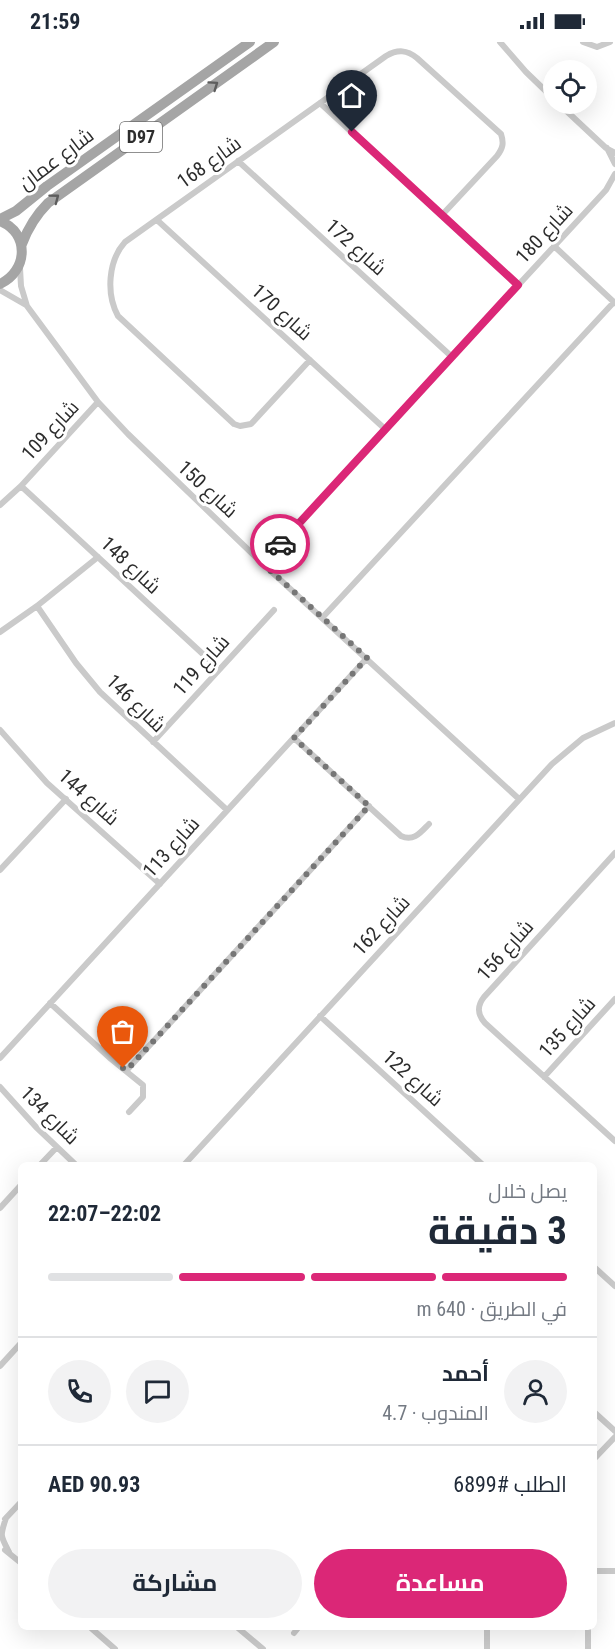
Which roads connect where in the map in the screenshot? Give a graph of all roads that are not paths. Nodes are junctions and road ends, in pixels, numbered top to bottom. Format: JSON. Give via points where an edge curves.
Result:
{"nodes":[{"id":1,"x":250,"y":42,"type":"edge"},
{"id":2,"x":274,"y":42,"type":"edge"},
{"id":3,"x":500,"y":42,"type":"edge"},
{"id":4,"x":583,"y":42,"type":"edge"},
{"id":5,"x":610,"y":42,"type":"edge"},
{"id":6,"x":543,"y":88,"type":"edge"},
{"id":7,"x":320,"y":103,"type":"junction"},
{"id":8,"x":570,"y":114,"type":"edge"},
{"id":9,"x":606,"y":148,"type":"junction"},
{"id":10,"x":615,"y":153,"type":"edge"},
{"id":11,"x":238,"y":161,"type":"junction"},
{"id":12,"x":615,"y":164,"type":"edge"},
{"id":13,"x":615,"y":174,"type":"edge"},
{"id":14,"x":615,"y":185,"type":"edge"},
{"id":15,"x":606,"y":190,"type":"junction"},
{"id":16,"x":442,"y":215,"type":"junction"},
{"id":17,"x":0,"y":220,"type":"edge"},
{"id":18,"x":157,"y":220,"type":"junction"},
{"id":19,"x":22,"y":244,"type":"junction"},
{"id":20,"x":554,"y":246,"type":"junction"},
{"id":21,"x":20,"y":266,"type":"junction"},
{"id":22,"x":0,"y":284,"type":"edge"},
{"id":23,"x":518,"y":285,"type":"junction"},
{"id":24,"x":0,"y":290,"type":"edge"},
{"id":25,"x":614,"y":302,"type":"edge"},
{"id":26,"x":27,"y":306,"type":"junction"},
{"id":27,"x":451,"y":356,"type":"junction"},
{"id":28,"x":310,"y":360,"type":"junction"},
{"id":29,"x":98,"y":402,"type":"junction"},
{"id":30,"x":385,"y":429,"type":"junction"},
{"id":31,"x":21,"y":486,"type":"junction"},
{"id":32,"x":0,"y":505,"type":"edge"},
{"id":33,"x":98,"y":557,"type":"junction"},
{"id":34,"x":262,"y":563,"type":"junction"},
{"id":35,"x":37,"y":606,"type":"junction"},
{"id":36,"x":274,"y":610,"type":"dead end"},
{"id":37,"x":322,"y":618,"type":"junction"},
{"id":38,"x":0,"y":632,"type":"edge"},
{"id":39,"x":367,"y":658,"type":"junction"},
{"id":40,"x":219,"y":669,"type":"junction"},
{"id":41,"x":615,"y":723,"type":"edge"},
{"id":42,"x":0,"y":730,"type":"edge"},
{"id":43,"x":294,"y":738,"type":"junction"},
{"id":44,"x":153,"y":742,"type":"junction"},
{"id":45,"x":519,"y":799,"type":"junction"},
{"id":46,"x":66,"y":800,"type":"junction"},
{"id":47,"x":369,"y":806,"type":"junction"},
{"id":48,"x":227,"y":810,"type":"junction"},
{"id":49,"x":429,"y":824,"type":"dead end"},
{"id":50,"x":615,"y":853,"type":"edge"},
{"id":51,"x":0,"y":870,"type":"edge"},
{"id":52,"x":160,"y":884,"type":"junction"},
{"id":53,"x":615,"y":999,"type":"edge"},
{"id":54,"x":50,"y":1003,"type":"junction"},
{"id":55,"x":320,"y":1016,"type":"junction"},
{"id":56,"x":0,"y":1058,"type":"edge"},
{"id":57,"x":127,"y":1070,"type":"junction"},
{"id":58,"x":544,"y":1077,"type":"junction"},
{"id":59,"x":0,"y":1087,"type":"edge"},
{"id":60,"x":129,"y":1112,"type":"dead end"},
{"id":61,"x":615,"y":1141,"type":"edge"},
{"id":62,"x":57,"y":1147,"type":"junction"},
{"id":63,"x":43,"y":1162,"type":"edge"},
{"id":64,"x":73,"y":1162,"type":"edge"},
{"id":65,"x":187,"y":1162,"type":"edge"},
{"id":66,"x":480,"y":1162,"type":"edge"},
{"id":67,"x":18,"y":1188,"type":"edge"},
{"id":68,"x":0,"y":1208,"type":"edge"},
{"id":69,"x":597,"y":1270,"type":"edge"},
{"id":70,"x":615,"y":1286,"type":"edge"},
{"id":71,"x":18,"y":1346,"type":"edge"},
{"id":72,"x":0,"y":1366,"type":"edge"},
{"id":73,"x":597,"y":1415,"type":"edge"},
{"id":74,"x":615,"y":1431,"type":"edge"},
{"id":75,"x":615,"y":1437,"type":"edge"},
{"id":76,"x":597,"y":1456,"type":"edge"},
{"id":77,"x":18,"y":1505,"type":"edge"},
{"id":78,"x":6,"y":1518,"type":"junction"},
{"id":79,"x":0,"y":1524,"type":"edge"},
{"id":80,"x":0,"y":1546,"type":"edge"},
{"id":81,"x":9,"y":1552,"type":"junction"},
{"id":82,"x":18,"y":1560,"type":"edge"},
{"id":83,"x":597,"y":1571,"type":"edge"},
{"id":84,"x":615,"y":1571,"type":"edge"},
{"id":85,"x":94,"y":1630,"type":"edge"},
{"id":86,"x":240,"y":1630,"type":"edge"},
{"id":87,"x":487,"y":1630,"type":"edge"},
{"id":88,"x":588,"y":1630,"type":"edge"},
{"id":89,"x":259,"y":1647,"type":"edge"},
{"id":90,"x":115,"y":1649,"type":"edge"},
{"id":91,"x":487,"y":1649,"type":"edge"},
{"id":92,"x":588,"y":1649,"type":"edge"}],
"edges":[{"from":1,"to":17,"type":"main road","name":"شارع عمان","number":"D97"},
{"from":19,"to":2,"type":"main road","name":"شارع عمان","number":"D97","one_way":true,"via":[[36,215],[48,202]]},
{"from":3,"to":6,"type":"street"},
{"from":4,"to":5,"type":"street","via":[[597,47]]},
{"from":7,"to":11,"type":"street","name":"شارع 168"},
{"from":7,"to":16,"type":"street"},
{"from":7,"to":16,"type":"street","name":"شارع 168","via":[[386,56],[402,51],[417,58],[501,134],[502,149]]},
{"from":8,"to":9,"type":"street"},
{"from":9,"to":10,"type":"street"},
{"from":9,"to":12,"type":"street"},
{"from":11,"to":18,"type":"street","name":"شارع 168"},
{"from":11,"to":27,"type":"street","name":"شارع 172"},
{"from":13,"to":15,"type":"street","name":"شارع 180"},
{"from":14,"to":15,"type":"street","name":"شارع 180"},
{"from":15,"to":20,"type":"street","name":"شارع 180"},
{"from":16,"to":23,"type":"street"},
{"from":17,"to":19,"type":"main road","via":[[13,229]]},
{"from":18,"to":28,"type":"street","name":"شارع 170"},
{"from":18,"to":28,"type":"street","name":"شارع 168","via":[[125,242],[115,256],[113,306],[126,324],[230,421],[240,426],[251,424]]},
{"from":19,"to":21,"type":"main road"},
{"from":20,"to":23,"type":"street","name":"شارع 180"},
{"from":20,"to":25,"type":"street"},
{"from":21,"to":22,"type":"main road"},
{"from":21,"to":26,"type":"street","name":"شارع 150"},
{"from":23,"to":27,"type":"street","name":"شارع 180"},
{"from":24,"to":26,"type":"street","name":"شارع 150"},
{"from":25,"to":37,"type":"street"},
{"from":26,"to":29,"type":"street","name":"شارع 150"},
{"from":27,"to":30,"type":"street","name":"شارع 180"},
{"from":28,"to":30,"type":"street","name":"شارع 170"},
{"from":29,"to":31,"type":"street","name":"شارع 109"},
{"from":29,"to":34,"type":"street","name":"شارع 150"},
{"from":30,"to":34,"type":"street","name":"شارع 180"},
{"from":31,"to":32,"type":"street","name":"شارع 109"},
{"from":31,"to":33,"type":"street","name":"شارع 148"},
{"from":33,"to":35,"type":"street"},
{"from":33,"to":40,"type":"street","name":"شارع 148"},
{"from":34,"to":37,"type":"street","name":"شارع 150"},
{"from":35,"to":38,"type":"street"},
{"from":35,"to":44,"type":"street","name":"شارع 146","via":[[88,678]]},
{"from":36,"to":40,"type":"street","name":"شارع 119"},
{"from":37,"to":39,"type":"street","name":"شارع 150"},
{"from":39,"to":43,"type":"street","name":"شارع 113"},
{"from":39,"to":45,"type":"street","name":"شارع 150"},
{"from":40,"to":44,"type":"street","name":"شارع 119"},
{"from":41,"to":45,"type":"street","name":"شارع 162","via":[[566,750]]},
{"from":42,"to":46,"type":"street","name":"شارع 144"},
{"from":43,"to":47,"type":"street"},
{"from":43,"to":48,"type":"street","name":"شارع 113"},
{"from":44,"to":48,"type":"street","name":"شارع 146"},
{"from":45,"to":55,"type":"street","name":"شارع 162"},
{"from":46,"to":51,"type":"street"},
{"from":46,"to":52,"type":"street","name":"شارع 144"},
{"from":47,"to":49,"type":"street","via":[[406,838],[415,837]]},
{"from":47,"to":57,"type":"street"},
{"from":48,"to":52,"type":"street","name":"شارع 113"},
{"from":50,"to":58,"type":"street","name":"شارع 156","via":[[478,1007],[485,1023]]},
{"from":52,"to":54,"type":"street","name":"شارع 113"},
{"from":53,"to":58,"type":"street","name":"شارع 135"},
{"from":54,"to":56,"type":"street","name":"شارع 113"},
{"from":54,"to":57,"type":"street"},
{"from":55,"to":65,"type":"street","name":"شارع 162"},
{"from":55,"to":66,"type":"street","name":"شارع 122"},
{"from":57,"to":60,"type":"street","via":[[145,1088],[144,1096]]},
{"from":58,"to":61,"type":"street","name":"شارع 156"},
{"from":59,"to":62,"type":"street","name":"شارع 134"},
{"from":62,"to":63,"type":"street"},
{"from":62,"to":64,"type":"street","name":"شارع 134"},
{"from":67,"to":68,"type":"street"},
{"from":69,"to":70,"type":"street"},
{"from":71,"to":72,"type":"street"},
{"from":73,"to":74,"type":"street"},
{"from":75,"to":76,"type":"street"},
{"from":77,"to":78,"type":"street"},
{"from":78,"to":79,"type":"street"},
{"from":78,"to":81,"type":"street","via":[[1,1534]]},
{"from":80,"to":81,"type":"street"},
{"from":81,"to":82,"type":"street"},
{"from":83,"to":84,"type":"street"},
{"from":85,"to":90,"type":"street"},
{"from":86,"to":89,"type":"street"},
{"from":87,"to":91,"type":"street"},
{"from":88,"to":92,"type":"street"}]}
